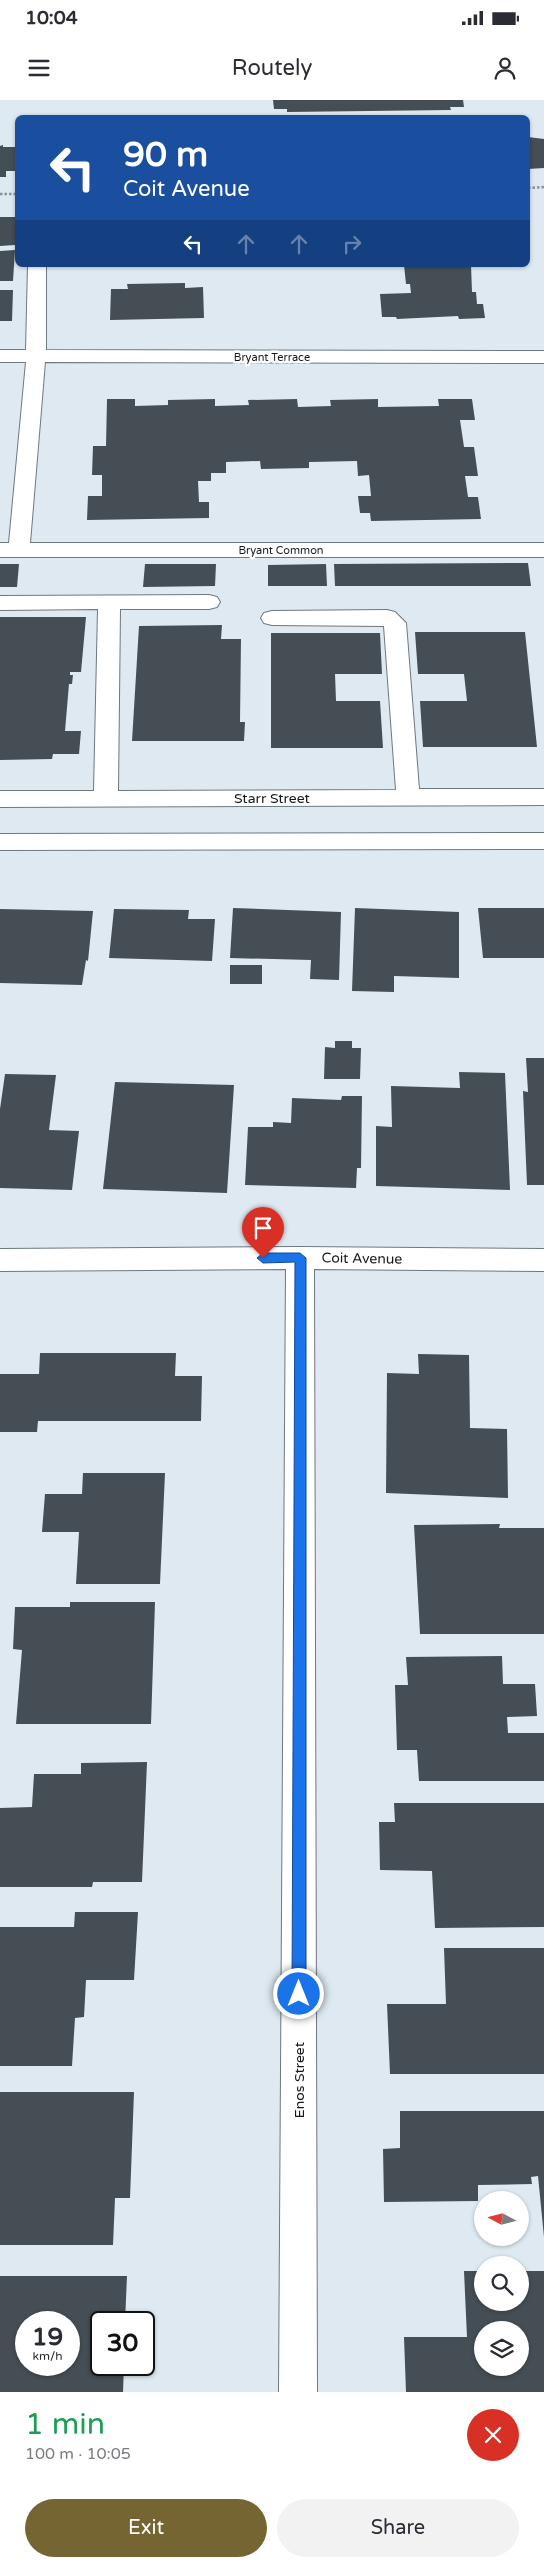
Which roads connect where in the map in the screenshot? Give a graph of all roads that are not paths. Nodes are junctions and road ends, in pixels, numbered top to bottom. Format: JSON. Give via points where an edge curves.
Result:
{"nodes":[{"id":1,"x":37,"y":267,"type":"edge"},
{"id":2,"x":0,"y":356,"type":"edge"},
{"id":3,"x":36,"y":356,"type":"junction"},
{"id":4,"x":544,"y":357,"type":"edge"},
{"id":5,"x":9,"y":550,"type":"edge"},
{"id":6,"x":544,"y":550,"type":"edge"},
{"id":7,"x":0,"y":602,"type":"edge"},
{"id":8,"x":109,"y":602,"type":"junction"},
{"id":9,"x":208,"y":602,"type":"dead end"},
{"id":10,"x":272,"y":618,"type":"dead end"},
{"id":11,"x":0,"y":798,"type":"edge"},
{"id":12,"x":106,"y":798,"type":"junction"},
{"id":13,"x":408,"y":798,"type":"junction"},
{"id":14,"x":544,"y":798,"type":"edge"},
{"id":15,"x":0,"y":842,"type":"edge"},
{"id":16,"x":544,"y":842,"type":"edge"},
{"id":17,"x":300,"y":1258,"type":"junction"},
{"id":18,"x":0,"y":1260,"type":"edge"},
{"id":19,"x":544,"y":1260,"type":"edge"},
{"id":20,"x":298,"y":2392,"type":"edge"}],
"edges":[{"from":1,"to":3,"type":"street","name":"Bryant Common"},
{"from":2,"to":3,"type":"street","name":"Bryant Terrace"},
{"from":3,"to":4,"type":"street","name":"Bryant Terrace"},
{"from":3,"to":5,"type":"street","name":"Bryant Common"},
{"from":5,"to":6,"type":"street","name":"Bryant Common"},
{"from":7,"to":8,"type":"street"},
{"from":8,"to":9,"type":"street"},
{"from":8,"to":12,"type":"street"},
{"from":10,"to":13,"type":"street","via":[[388,617],[395,624]]},
{"from":11,"to":12,"type":"street","name":"Starr Street"},
{"from":12,"to":13,"type":"street","name":"Starr Street"},
{"from":13,"to":14,"type":"street","name":"Starr Street"},
{"from":15,"to":16,"type":"street"},
{"from":17,"to":18,"type":"street","name":"Coit Avenue"},
{"from":17,"to":19,"type":"street","name":"Coit Avenue"},
{"from":17,"to":20,"type":"street","name":"Enos Street"}]}
